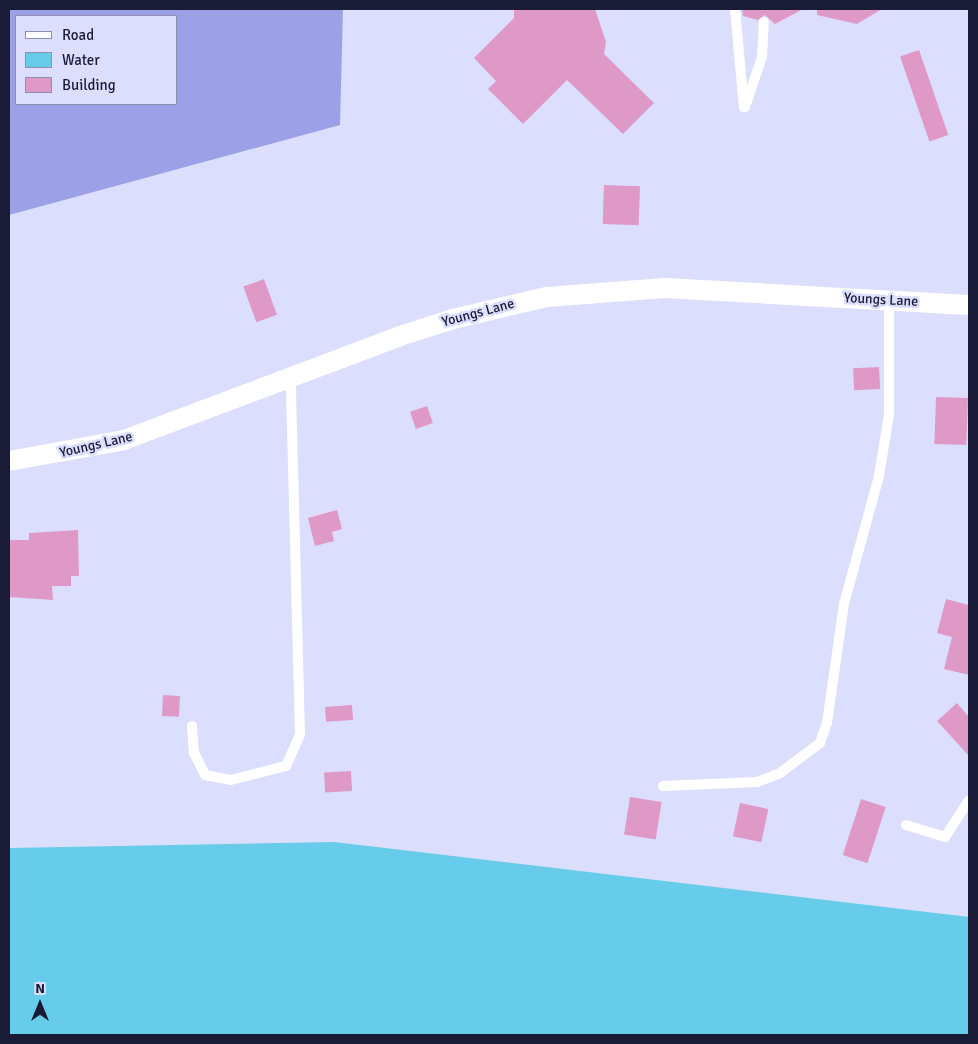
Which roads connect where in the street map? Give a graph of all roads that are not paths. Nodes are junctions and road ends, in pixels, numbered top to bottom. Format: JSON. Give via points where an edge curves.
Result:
{"nodes":[{"id":1,"x":735,"y":9,"type":"edge"},
{"id":2,"x":764,"y":22,"type":"dead end"},
{"id":3,"x":889,"y":300,"type":"junction"},
{"id":4,"x":969,"y":305,"type":"edge"},
{"id":5,"x":291,"y":378,"type":"junction"},
{"id":6,"x":9,"y":461,"type":"edge"},
{"id":7,"x":192,"y":726,"type":"dead end"},
{"id":8,"x":663,"y":786,"type":"dead end"},
{"id":9,"x":969,"y":800,"type":"edge"},
{"id":10,"x":906,"y":825,"type":"dead end"}],
"edges":[{"from":1,"to":2,"type":"lane","via":[[744,108],[762,57]]},
{"from":3,"to":4,"type":"street","name":"Youngs Lane"},
{"from":3,"to":5,"type":"street","name":"Youngs Lane","via":[[665,288],[546,297],[453,319]]},
{"from":3,"to":8,"type":"lane","via":[[889,414],[879,476],[844,604],[827,723],[820,743],[780,773],[757,782]]},
{"from":5,"to":6,"type":"street","name":"Youngs Lane","via":[[124,440]]},
{"from":5,"to":7,"type":"lane","via":[[300,734],[286,766],[231,780],[205,775],[194,753]]},
{"from":9,"to":10,"type":"lane","via":[[945,837]]}]}
